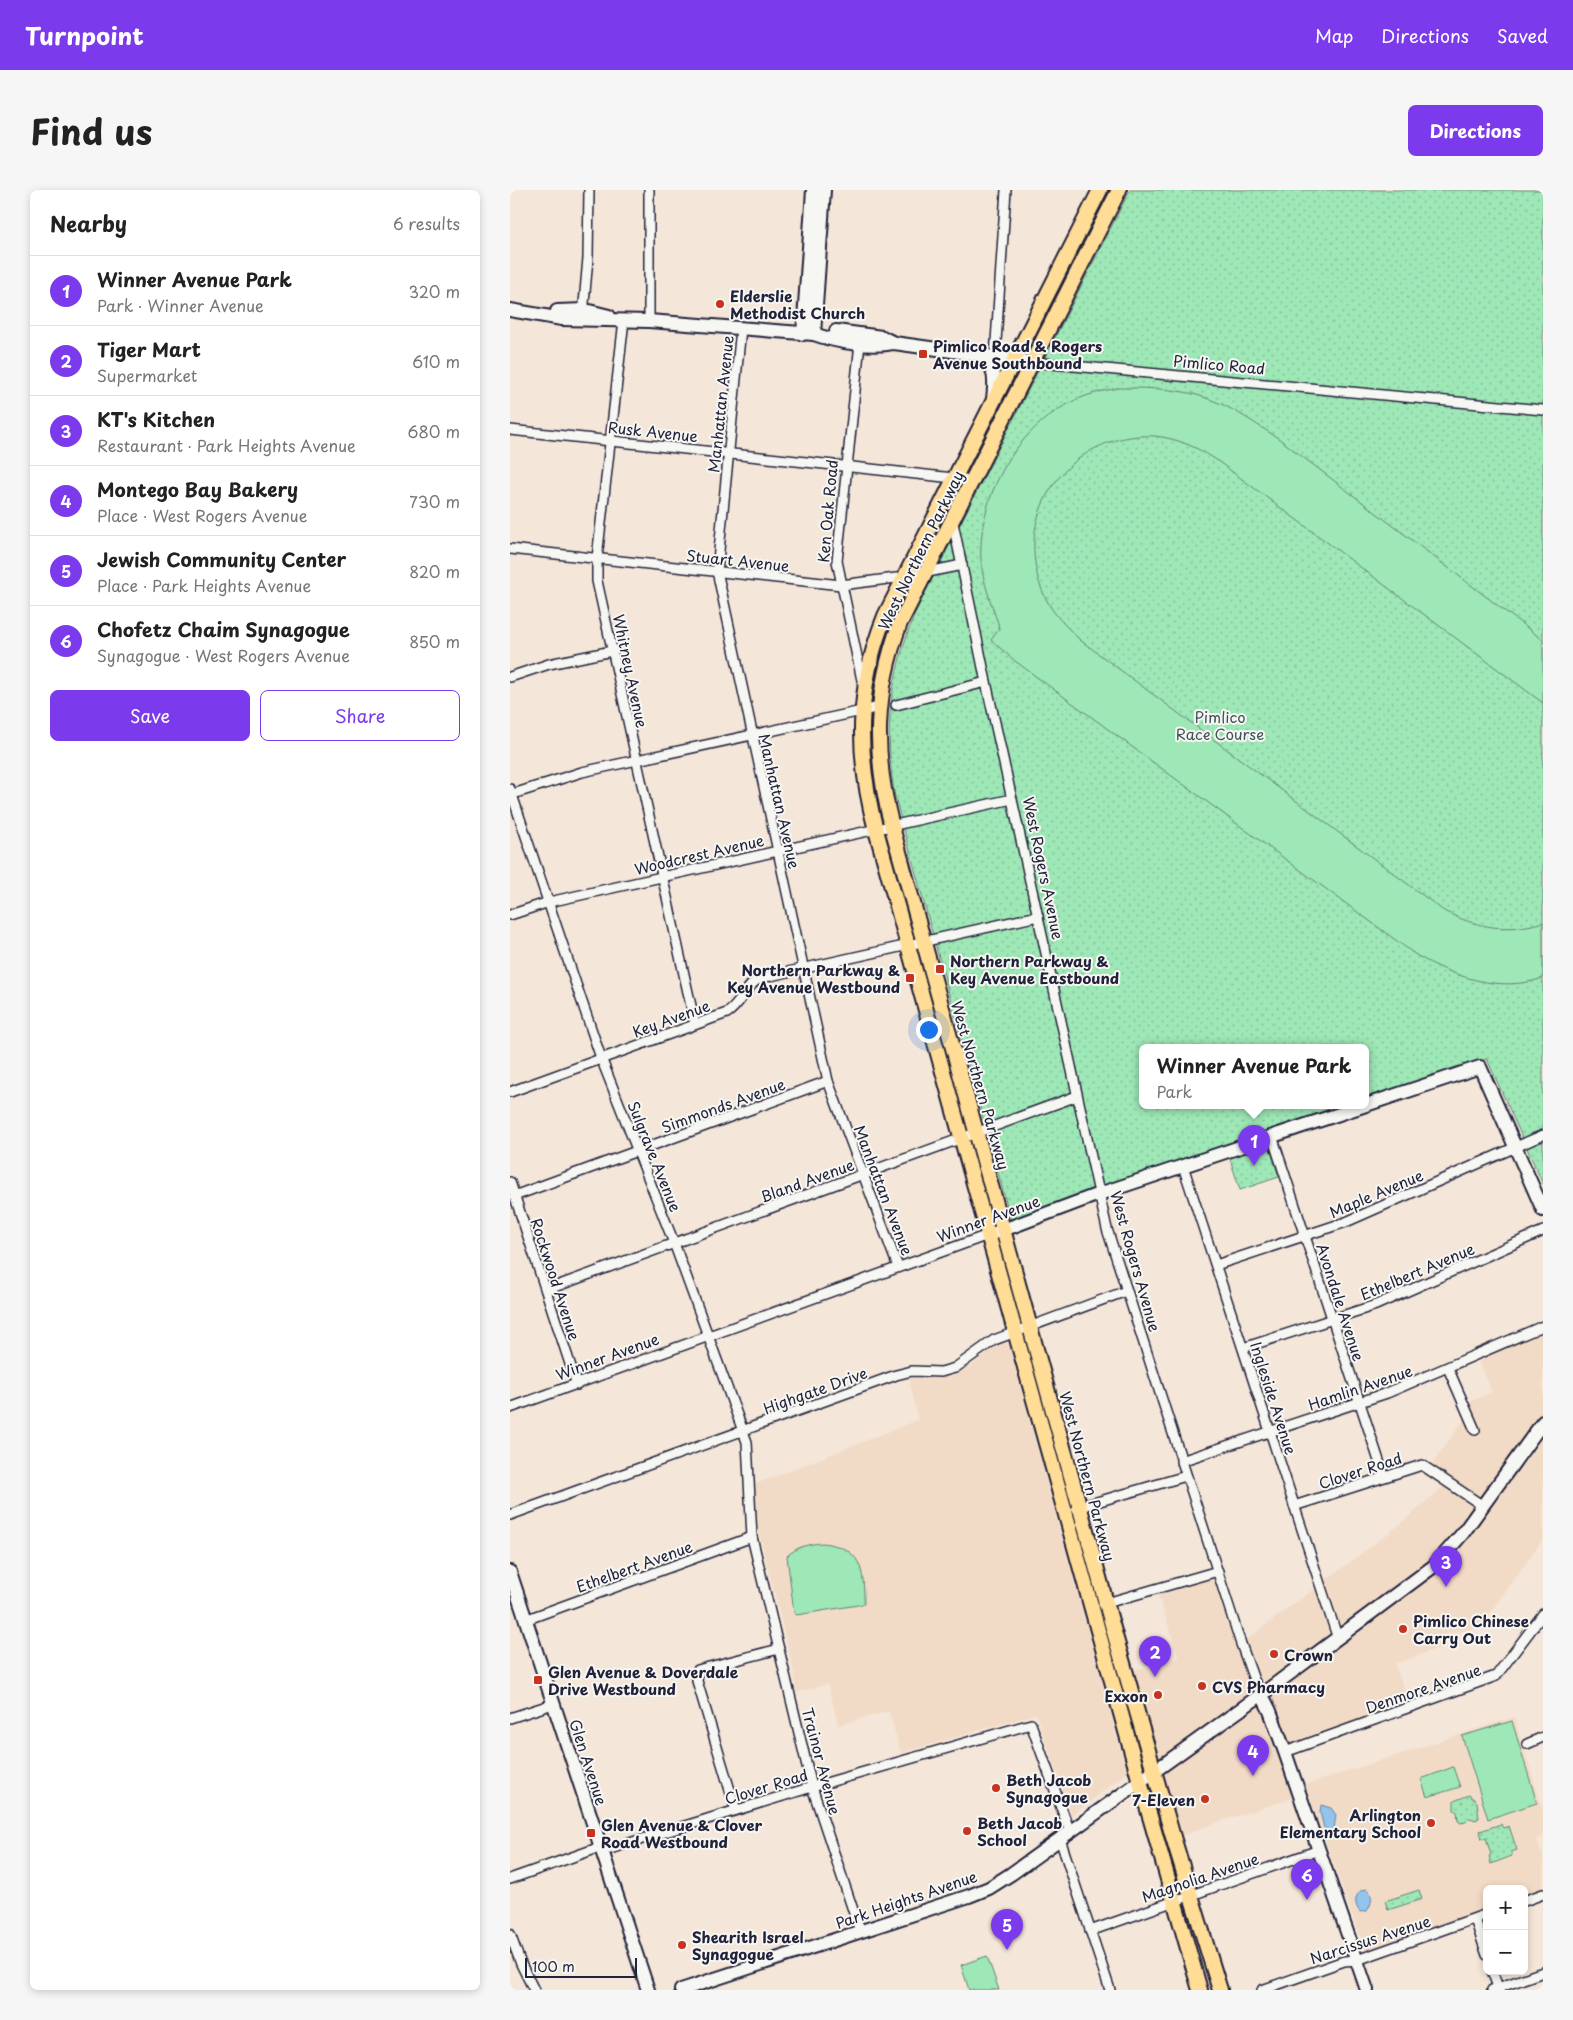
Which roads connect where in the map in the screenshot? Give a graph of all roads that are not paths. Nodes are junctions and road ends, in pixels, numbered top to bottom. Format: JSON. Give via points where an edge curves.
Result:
{"nodes":[{"id":1,"x":589,"y":190,"type":"edge"},
{"id":2,"x":650,"y":190,"type":"edge"},
{"id":3,"x":813,"y":190,"type":"edge"},
{"id":4,"x":824,"y":190,"type":"edge"},
{"id":5,"x":1006,"y":190,"type":"edge"},
{"id":6,"x":1100,"y":190,"type":"edge"},
{"id":7,"x":1119,"y":190,"type":"edge"},
{"id":8,"x":510,"y":310,"type":"edge"},
{"id":9,"x":583,"y":315,"type":"junction"},
{"id":10,"x":624,"y":320,"type":"junction"},
{"id":11,"x":649,"y":321,"type":"junction"},
{"id":12,"x":742,"y":328,"type":"junction"},
{"id":13,"x":809,"y":334,"type":"junction"},
{"id":14,"x":858,"y":338,"type":"junction"},
{"id":15,"x":989,"y":356,"type":"junction"},
{"id":16,"x":1014,"y":360,"type":"junction"},
{"id":17,"x":1031,"y":362,"type":"junction"},
{"id":18,"x":993,"y":402,"type":"junction"},
{"id":19,"x":1543,"y":410,"type":"edge"},
{"id":20,"x":510,"y":430,"type":"edge"},
{"id":21,"x":611,"y":440,"type":"junction"},
{"id":22,"x":728,"y":453,"type":"junction"},
{"id":23,"x":846,"y":466,"type":"junction"},
{"id":24,"x":954,"y":478,"type":"junction"},
{"id":25,"x":972,"y":480,"type":"junction"},
{"id":26,"x":952,"y":518,"type":"junction"},
{"id":27,"x":510,"y":549,"type":"edge"},
{"id":28,"x":597,"y":558,"type":"junction"},
{"id":29,"x":962,"y":565,"type":"junction"},
{"id":30,"x":717,"y":571,"type":"junction"},
{"id":31,"x":924,"y":572,"type":"junction"},
{"id":32,"x":904,"y":577,"type":"junction"},
{"id":33,"x":841,"y":585,"type":"junction"},
{"id":34,"x":612,"y":651,"type":"junction"},
{"id":35,"x":510,"y":677,"type":"edge"},
{"id":36,"x":986,"y":682,"type":"junction"},
{"id":37,"x":864,"y":690,"type":"junction"},
{"id":38,"x":896,"y":705,"type":"dead end"},
{"id":39,"x":880,"y":707,"type":"junction"},
{"id":40,"x":862,"y":710,"type":"junction"},
{"id":41,"x":751,"y":734,"type":"junction"},
{"id":42,"x":636,"y":760,"type":"junction"},
{"id":43,"x":511,"y":793,"type":"edge"},
{"id":44,"x":1012,"y":799,"type":"junction"},
{"id":45,"x":892,"y":827,"type":"junction"},
{"id":46,"x":876,"y":830,"type":"junction"},
{"id":47,"x":778,"y":851,"type":"junction"},
{"id":48,"x":662,"y":877,"type":"junction"},
{"id":49,"x":549,"y":902,"type":"junction"},
{"id":50,"x":510,"y":915,"type":"edge"},
{"id":51,"x":1038,"y":916,"type":"junction"},
{"id":52,"x":924,"y":940,"type":"junction"},
{"id":53,"x":908,"y":944,"type":"junction"},
{"id":54,"x":804,"y":968,"type":"junction"},
{"id":55,"x":695,"y":1024,"type":"junction"},
{"id":56,"x":601,"y":1058,"type":"junction"},
{"id":57,"x":828,"y":1081,"type":"junction"},
{"id":58,"x":510,"y":1092,"type":"edge"},
{"id":59,"x":1078,"y":1096,"type":"junction"},
{"id":60,"x":1369,"y":1104,"type":"edge"},
{"id":61,"x":1353,"y":1109,"type":"edge"},
{"id":62,"x":977,"y":1133,"type":"junction"},
{"id":63,"x":1543,"y":1135,"type":"edge"},
{"id":64,"x":1272,"y":1136,"type":"junction"},
{"id":65,"x":961,"y":1139,"type":"junction"},
{"id":66,"x":1516,"y":1147,"type":"junction"},
{"id":67,"x":638,"y":1150,"type":"junction"},
{"id":68,"x":1183,"y":1166,"type":"junction"},
{"id":69,"x":864,"y":1174,"type":"junction"},
{"id":70,"x":510,"y":1182,"type":"edge"},
{"id":71,"x":1099,"y":1194,"type":"junction"},
{"id":72,"x":514,"y":1196,"type":"junction"},
{"id":73,"x":1543,"y":1210,"type":"edge"},
{"id":74,"x":1004,"y":1229,"type":"junction"},
{"id":75,"x":1543,"y":1231,"type":"edge"},
{"id":76,"x":988,"y":1235,"type":"junction"},
{"id":77,"x":1305,"y":1235,"type":"junction"},
{"id":78,"x":674,"y":1243,"type":"junction"},
{"id":79,"x":1216,"y":1265,"type":"junction"},
{"id":80,"x":898,"y":1267,"type":"junction"},
{"id":81,"x":546,"y":1290,"type":"junction"},
{"id":82,"x":1126,"y":1290,"type":"junction"},
{"id":83,"x":1332,"y":1319,"type":"junction"},
{"id":84,"x":1030,"y":1326,"type":"junction"},
{"id":85,"x":1543,"y":1326,"type":"edge"},
{"id":86,"x":1015,"y":1331,"type":"junction"},
{"id":87,"x":708,"y":1337,"type":"junction"},
{"id":88,"x":1243,"y":1348,"type":"junction"},
{"id":89,"x":1448,"y":1368,"type":"junction"},
{"id":90,"x":577,"y":1385,"type":"junction"},
{"id":91,"x":1359,"y":1402,"type":"junction"},
{"id":92,"x":510,"y":1408,"type":"edge"},
{"id":93,"x":1543,"y":1422,"type":"edge"},
{"id":94,"x":1475,"y":1430,"type":"dead end"},
{"id":95,"x":742,"y":1431,"type":"junction"},
{"id":96,"x":1270,"y":1432,"type":"junction"},
{"id":97,"x":1181,"y":1460,"type":"junction"},
{"id":98,"x":1186,"y":1476,"type":"junction"},
{"id":99,"x":1384,"y":1476,"type":"junction"},
{"id":100,"x":1294,"y":1506,"type":"junction"},
{"id":101,"x":1483,"y":1506,"type":"junction"},
{"id":102,"x":1080,"y":1507,"type":"junction"},
{"id":103,"x":1065,"y":1511,"type":"junction"},
{"id":104,"x":510,"y":1515,"type":"edge"},
{"id":105,"x":752,"y":1537,"type":"junction"},
{"id":106,"x":1218,"y":1571,"type":"junction"},
{"id":107,"x":510,"y":1572,"type":"edge"},
{"id":108,"x":1106,"y":1603,"type":"junction"},
{"id":109,"x":1092,"y":1608,"type":"junction"},
{"id":110,"x":1543,"y":1614,"type":"edge"},
{"id":111,"x":525,"y":1620,"type":"junction"},
{"id":112,"x":1338,"y":1639,"type":"junction"},
{"id":113,"x":779,"y":1649,"type":"junction"},
{"id":114,"x":1262,"y":1695,"type":"junction"},
{"id":115,"x":553,"y":1704,"type":"junction"},
{"id":116,"x":510,"y":1718,"type":"edge"},
{"id":117,"x":1543,"y":1737,"type":"edge"},
{"id":118,"x":1527,"y":1744,"type":"dead end"},
{"id":119,"x":1284,"y":1752,"type":"junction"},
{"id":120,"x":1154,"y":1772,"type":"junction"},
{"id":121,"x":1140,"y":1782,"type":"junction"},
{"id":122,"x":812,"y":1787,"type":"junction"},
{"id":123,"x":736,"y":1810,"type":"junction"},
{"id":124,"x":1065,"y":1836,"type":"junction"},
{"id":125,"x":602,"y":1849,"type":"junction"},
{"id":126,"x":1319,"y":1850,"type":"junction"},
{"id":127,"x":1183,"y":1871,"type":"junction"},
{"id":128,"x":510,"y":1879,"type":"edge"},
{"id":129,"x":1543,"y":1894,"type":"edge"},
{"id":130,"x":1190,"y":1895,"type":"junction"},
{"id":131,"x":1528,"y":1900,"type":"edge"},
{"id":132,"x":1173,"y":1901,"type":"junction"},
{"id":133,"x":1483,"y":1916,"type":"edge"},
{"id":134,"x":1475,"y":1919,"type":"junction"},
{"id":135,"x":860,"y":1931,"type":"junction"},
{"id":136,"x":1090,"y":1931,"type":"junction"},
{"id":137,"x":510,"y":1934,"type":"edge"},
{"id":138,"x":1483,"y":1944,"type":"edge"},
{"id":139,"x":1357,"y":1960,"type":"junction"},
{"id":140,"x":1543,"y":1972,"type":"edge"},
{"id":141,"x":1493,"y":1975,"type":"edge"},
{"id":142,"x":1496,"y":1989,"type":"edge"},
{"id":143,"x":534,"y":1990,"type":"edge"},
{"id":144,"x":648,"y":1990,"type":"edge"},
{"id":145,"x":681,"y":1990,"type":"edge"},
{"id":146,"x":1110,"y":1990,"type":"edge"},
{"id":147,"x":1200,"y":1990,"type":"edge"},
{"id":148,"x":1220,"y":1990,"type":"edge"},
{"id":149,"x":1262,"y":1990,"type":"edge"},
{"id":150,"x":1367,"y":1990,"type":"edge"}],
"edges":[{"from":1,"to":9,"type":"street"},
{"from":2,"to":11,"type":"street"},
{"from":3,"to":13,"type":"street"},
{"from":4,"to":13,"type":"street"},
{"from":5,"to":15,"type":"street"},
{"from":6,"to":16,"type":"main road","name":"West Northern Parkway"},
{"from":7,"to":17,"type":"main road","name":"West Northern Parkway"},
{"from":8,"to":9,"type":"street","name":"Pimlico Road"},
{"from":9,"to":10,"type":"street","name":"Pimlico Road"},
{"from":10,"to":11,"type":"street","name":"Pimlico Road"},
{"from":10,"to":21,"type":"street","name":"Whitney Avenue"},
{"from":11,"to":12,"type":"street","name":"Pimlico Road"},
{"from":12,"to":13,"type":"street","name":"Pimlico Road"},
{"from":12,"to":22,"type":"street","name":"Manhattan Avenue"},
{"from":13,"to":14,"type":"street","name":"Pimlico Road","via":[[824,338]]},
{"from":14,"to":15,"type":"street","name":"Pimlico Road","via":[[880,346],[894,344]]},
{"from":14,"to":23,"type":"street","name":"Ken Oak Road"},
{"from":15,"to":16,"type":"street","name":"Pimlico Road"},
{"from":15,"to":18,"type":"street","via":[[994,372]]},
{"from":16,"to":17,"type":"street","name":"Pimlico Road"},
{"from":16,"to":18,"type":"main road","name":"West Northern Parkway"},
{"from":17,"to":19,"type":"street","name":"Pimlico Road"},
{"from":17,"to":25,"type":"main road","name":"West Northern Parkway"},
{"from":18,"to":24,"type":"main road","name":"West Northern Parkway"},
{"from":20,"to":21,"type":"street","name":"Rusk Avenue"},
{"from":21,"to":22,"type":"street","name":"Rusk Avenue"},
{"from":21,"to":28,"type":"street","name":"Whitney Avenue"},
{"from":22,"to":23,"type":"street","name":"Rusk Avenue"},
{"from":22,"to":30,"type":"street","name":"Manhattan Avenue"},
{"from":23,"to":24,"type":"street","name":"Rusk Avenue"},
{"from":23,"to":33,"type":"street","name":"Ken Oak Road","via":[[837,556]]},
{"from":24,"to":25,"type":"street","name":"Rusk Avenue"},
{"from":24,"to":32,"type":"main road","name":"West Northern Parkway"},
{"from":25,"to":26,"type":"main road","name":"West Northern Parkway"},
{"from":26,"to":29,"type":"street","name":"West Rogers Avenue"},
{"from":26,"to":31,"type":"main road","name":"West Northern Parkway"},
{"from":27,"to":28,"type":"street","name":"Stuart Avenue"},
{"from":28,"to":30,"type":"street","name":"Stuart Avenue"},
{"from":28,"to":34,"type":"street","name":"Whitney Avenue","via":[[597,581]]},
{"from":29,"to":31,"type":"street","name":"Stuart Avenue"},
{"from":29,"to":36,"type":"street","name":"West Rogers Avenue"},
{"from":30,"to":33,"type":"street","name":"Stuart Avenue"},
{"from":30,"to":41,"type":"street","name":"Manhattan Avenue"},
{"from":31,"to":32,"type":"street","name":"Stuart Avenue"},
{"from":31,"to":39,"type":"main road","name":"West Northern Parkway","via":[[893,642]]},
{"from":32,"to":33,"type":"street","name":"Stuart Avenue"},
{"from":32,"to":37,"type":"main road","name":"West Northern Parkway","via":[[877,636]]},
{"from":33,"to":37,"type":"street","name":"Ken Oak Road"},
{"from":34,"to":35,"type":"street","via":[[549,664]]},
{"from":34,"to":42,"type":"street","name":"Whitney Avenue"},
{"from":36,"to":38,"type":"street"},
{"from":36,"to":44,"type":"street","name":"West Rogers Avenue"},
{"from":37,"to":40,"type":"main road","name":"West Northern Parkway"},
{"from":39,"to":40,"type":"street"},
{"from":39,"to":45,"type":"main road","name":"West Northern Parkway","via":[[880,769]]},
{"from":40,"to":41,"type":"street"},
{"from":40,"to":46,"type":"main road","name":"West Northern Parkway","via":[[862,762]]},
{"from":41,"to":42,"type":"street"},
{"from":41,"to":47,"type":"street","name":"Manhattan Avenue"},
{"from":42,"to":43,"type":"street"},
{"from":42,"to":48,"type":"street","name":"Whitney Avenue"},
{"from":43,"to":49,"type":"street","name":"Sulgrave Avenue"},
{"from":44,"to":45,"type":"street","name":"Woodcrest Avenue"},
{"from":44,"to":51,"type":"street","name":"West Rogers Avenue"},
{"from":45,"to":46,"type":"street","name":"Woodcrest Avenue"},
{"from":45,"to":52,"type":"main road","name":"West Northern Parkway"},
{"from":46,"to":47,"type":"street","name":"Woodcrest Avenue"},
{"from":46,"to":53,"type":"main road","name":"West Northern Parkway"},
{"from":47,"to":48,"type":"street","name":"Woodcrest Avenue"},
{"from":47,"to":54,"type":"street","name":"Manhattan Avenue"},
{"from":48,"to":49,"type":"street","name":"Woodcrest Avenue"},
{"from":48,"to":55,"type":"street","name":"Whitney Avenue"},
{"from":49,"to":50,"type":"street","name":"Woodcrest Avenue"},
{"from":49,"to":56,"type":"street","name":"Sulgrave Avenue"},
{"from":51,"to":52,"type":"street","name":"Key Avenue"},
{"from":51,"to":59,"type":"street","name":"West Rogers Avenue"},
{"from":52,"to":53,"type":"street","name":"Key Avenue"},
{"from":52,"to":62,"type":"main road","name":"West Northern Parkway"},
{"from":53,"to":54,"type":"street","name":"Key Avenue"},
{"from":53,"to":65,"type":"main road","name":"West Northern Parkway"},
{"from":54,"to":55,"type":"street","name":"Key Avenue","via":[[757,980],[731,1010]]},
{"from":54,"to":57,"type":"street","name":"Manhattan Avenue"},
{"from":55,"to":56,"type":"street","name":"Key Avenue"},
{"from":56,"to":58,"type":"street","name":"Key Avenue"},
{"from":56,"to":67,"type":"street","name":"Sulgrave Avenue"},
{"from":57,"to":67,"type":"street","name":"Simmonds Avenue"},
{"from":57,"to":69,"type":"street","name":"Manhattan Avenue"},
{"from":59,"to":62,"type":"street","name":"Bland Avenue"},
{"from":59,"to":71,"type":"street","name":"West Rogers Avenue"},
{"from":60,"to":66,"type":"street","name":"Winner Avenue","via":[[1480,1067]]},
{"from":61,"to":64,"type":"street","name":"Winner Avenue"},
{"from":62,"to":65,"type":"street","name":"Bland Avenue"},
{"from":62,"to":74,"type":"main road","name":"West Northern Parkway"},
{"from":63,"to":66,"type":"street","name":"Maple Avenue"},
{"from":64,"to":68,"type":"street","name":"Winner Avenue"},
{"from":64,"to":77,"type":"street","name":"Avondale Avenue"},
{"from":65,"to":69,"type":"street","name":"Bland Avenue"},
{"from":65,"to":76,"type":"main road","name":"West Northern Parkway"},
{"from":66,"to":73,"type":"street"},
{"from":66,"to":77,"type":"street","name":"Maple Avenue","via":[[1357,1218]]},
{"from":67,"to":72,"type":"street","name":"Simmonds Avenue"},
{"from":67,"to":78,"type":"street","name":"Sulgrave Avenue"},
{"from":68,"to":71,"type":"street","name":"Winner Avenue"},
{"from":68,"to":79,"type":"street","name":"Ingleside Avenue"},
{"from":69,"to":78,"type":"street","name":"Bland Avenue"},
{"from":69,"to":80,"type":"street","name":"Manhattan Avenue"},
{"from":70,"to":72,"type":"street","name":"Rockwood Avenue"},
{"from":71,"to":74,"type":"street","name":"Winner Avenue"},
{"from":71,"to":82,"type":"street","name":"West Rogers Avenue"},
{"from":72,"to":81,"type":"street","name":"Rockwood Avenue"},
{"from":74,"to":76,"type":"street","name":"Winner Avenue"},
{"from":74,"to":84,"type":"main road","name":"West Northern Parkway"},
{"from":75,"to":83,"type":"street","name":"Ethelbert Avenue","via":[[1376,1305]]},
{"from":76,"to":80,"type":"street","name":"Winner Avenue"},
{"from":76,"to":86,"type":"main road","name":"West Northern Parkway"},
{"from":77,"to":79,"type":"street","name":"Maple Avenue"},
{"from":77,"to":83,"type":"street","name":"Avondale Avenue"},
{"from":78,"to":81,"type":"street","name":"Bland Avenue"},
{"from":78,"to":87,"type":"street","name":"Sulgrave Avenue"},
{"from":79,"to":88,"type":"street","name":"Ingleside Avenue"},
{"from":80,"to":87,"type":"street","name":"Winner Avenue"},
{"from":81,"to":90,"type":"street","name":"Rockwood Avenue"},
{"from":82,"to":84,"type":"street","name":"Highgate Drive"},
{"from":82,"to":97,"type":"street","name":"West Rogers Avenue"},
{"from":83,"to":88,"type":"street","name":"Ethelbert Avenue"},
{"from":83,"to":91,"type":"street","name":"Avondale Avenue"},
{"from":84,"to":86,"type":"street","name":"Highgate Drive"},
{"from":84,"to":102,"type":"main road","name":"West Northern Parkway"},
{"from":85,"to":89,"type":"street","name":"Hamlin Avenue"},
{"from":86,"to":95,"type":"street","name":"Highgate Drive","via":[[986,1345],[948,1371],[912,1371],[896,1375]]},
{"from":86,"to":103,"type":"main road","name":"West Northern Parkway"},
{"from":87,"to":90,"type":"street","name":"Winner Avenue"},
{"from":87,"to":95,"type":"street","name":"Sulgrave Avenue"},
{"from":88,"to":96,"type":"street","name":"Ingleside Avenue"},
{"from":89,"to":91,"type":"street","name":"Hamlin Avenue"},
{"from":89,"to":94,"type":"street"},
{"from":90,"to":92,"type":"street","name":"Winner Avenue"},
{"from":91,"to":96,"type":"street","name":"Hamlin Avenue"},
{"from":91,"to":99,"type":"street","name":"Avondale Avenue"},
{"from":93,"to":101,"type":"street","name":"Park Heights Avenue"},
{"from":95,"to":104,"type":"street","name":"Highgate Drive"},
{"from":95,"to":105,"type":"street","name":"Sulgrave Avenue","via":[[748,1453]]},
{"from":96,"to":97,"type":"street","name":"Hamlin Avenue"},
{"from":96,"to":100,"type":"street","name":"Ingleside Avenue"},
{"from":97,"to":98,"type":"street","name":"West Rogers Avenue"},
{"from":98,"to":102,"type":"street"},
{"from":98,"to":106,"type":"street","name":"West Rogers Avenue"},
{"from":99,"to":100,"type":"street","name":"Clover Road"},
{"from":99,"to":101,"type":"street","name":"Clover Road","via":[[1426,1466]]},
{"from":100,"to":112,"type":"street","name":"Ingleside Avenue"},
{"from":101,"to":112,"type":"street","name":"Park Heights Avenue","via":[[1438,1562]]},
{"from":102,"to":103,"type":"street"},
{"from":102,"to":108,"type":"main road","name":"West Northern Parkway"},
{"from":103,"to":109,"type":"main road","name":"West Northern Parkway"},
{"from":105,"to":111,"type":"street","name":"Ethelbert Avenue"},
{"from":105,"to":113,"type":"street","name":"Trainor Avenue"},
{"from":106,"to":108,"type":"street"},
{"from":106,"to":114,"type":"street","name":"West Rogers Avenue","via":[[1254,1680]]},
{"from":107,"to":111,"type":"street","name":"Glen Avenue"},
{"from":108,"to":109,"type":"street"},
{"from":108,"to":120,"type":"main road","name":"West Northern Parkway"},
{"from":109,"to":121,"type":"main road","name":"West Northern Parkway"},
{"from":110,"to":119,"type":"street","name":"Denmore Avenue","via":[[1496,1676]]},
{"from":111,"to":115,"type":"street","name":"Glen Avenue"},
{"from":112,"to":114,"type":"street","name":"Park Heights Avenue"},
{"from":113,"to":122,"type":"street","name":"Trainor Avenue"},
{"from":113,"to":123,"type":"street","via":[[698,1670],[697,1681]]},
{"from":114,"to":119,"type":"street","name":"West Rogers Avenue"},
{"from":114,"to":120,"type":"street","name":"Park Heights Avenue"},
{"from":115,"to":116,"type":"street"},
{"from":115,"to":125,"type":"street","name":"Glen Avenue"},
{"from":117,"to":118,"type":"street"},
{"from":119,"to":126,"type":"street","name":"West Rogers Avenue"},
{"from":120,"to":121,"type":"street","name":"Park Heights Avenue"},
{"from":120,"to":127,"type":"main road","name":"West Northern Parkway"},
{"from":121,"to":124,"type":"street","name":"Park Heights Avenue"},
{"from":121,"to":127,"type":"main road","via":[[1148,1786],[1172,1860]]},
{"from":121,"to":132,"type":"main road","name":"West Northern Parkway"},
{"from":122,"to":123,"type":"street","name":"Clover Road"},
{"from":122,"to":124,"type":"street","name":"Clover Road","via":[[1031,1724]]},
{"from":122,"to":135,"type":"street","name":"Trainor Avenue"},
{"from":123,"to":125,"type":"street","name":"Clover Road"},
{"from":124,"to":135,"type":"street","name":"Park Heights Avenue","via":[[990,1888]]},
{"from":124,"to":136,"type":"street"},
{"from":125,"to":128,"type":"street","name":"Clover Road"},
{"from":125,"to":144,"type":"street","name":"Glen Avenue"},
{"from":126,"to":130,"type":"street","name":"Magnolia Avenue"},
{"from":126,"to":139,"type":"street","name":"West Rogers Avenue"},
{"from":127,"to":130,"type":"main road","name":"West Northern Parkway"},
{"from":129,"to":131,"type":"street"},
{"from":130,"to":132,"type":"street","name":"Magnolia Avenue"},
{"from":130,"to":148,"type":"main road","name":"West Northern Parkway"},
{"from":132,"to":136,"type":"street","name":"Magnolia Avenue"},
{"from":132,"to":147,"type":"main road","name":"West Northern Parkway"},
{"from":133,"to":134,"type":"street","name":"Narcissus Avenue"},
{"from":134,"to":138,"type":"street"},
{"from":134,"to":139,"type":"street","name":"Narcissus Avenue"},
{"from":135,"to":145,"type":"street","name":"Park Heights Avenue"},
{"from":136,"to":146,"type":"street"},
{"from":137,"to":143,"type":"street"},
{"from":139,"to":149,"type":"street","name":"Narcissus Avenue","via":[[1344,1961]]},
{"from":139,"to":150,"type":"street","name":"West Rogers Avenue"},
{"from":140,"to":142,"type":"street"},
{"from":141,"to":142,"type":"street"}]}
